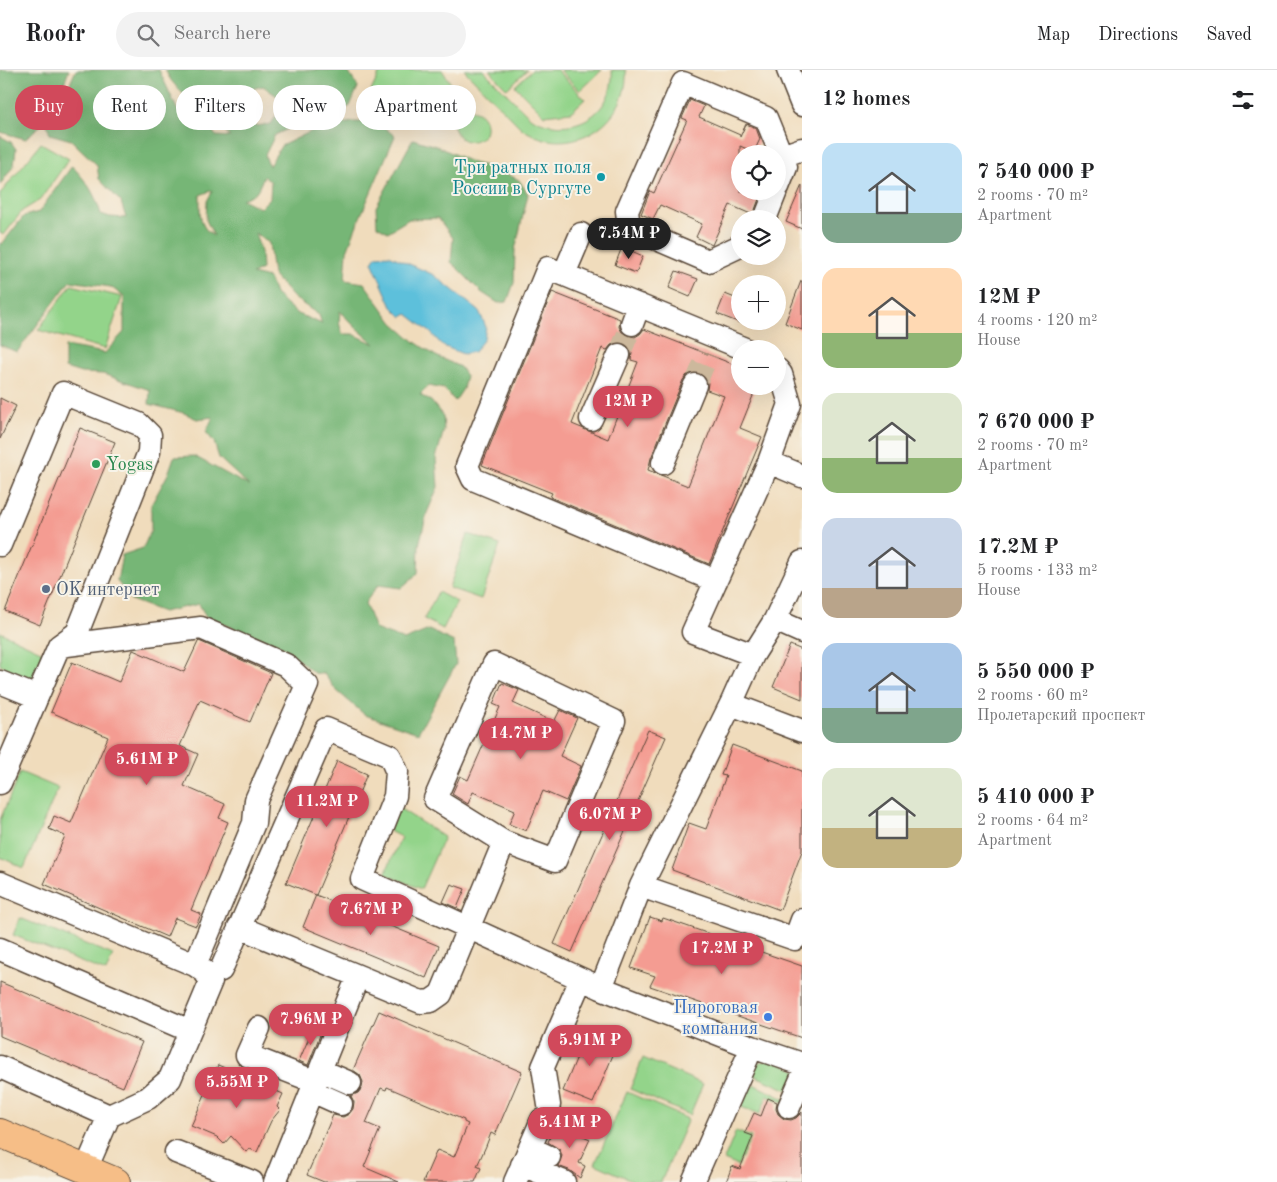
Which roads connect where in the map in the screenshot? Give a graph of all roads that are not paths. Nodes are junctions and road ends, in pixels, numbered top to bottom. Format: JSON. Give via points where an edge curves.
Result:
{"nodes":[{"id":1,"x":788,"y":70,"type":"edge"},
{"id":2,"x":802,"y":105,"type":"edge"},
{"id":3,"x":792,"y":153,"type":"edge"},
{"id":4,"x":786,"y":167,"type":"edge"},
{"id":5,"x":581,"y":234,"type":"dead end"},
{"id":6,"x":731,"y":250,"type":"edge"},
{"id":7,"x":564,"y":274,"type":"junction"},
{"id":8,"x":731,"y":348,"type":"edge"},
{"id":9,"x":619,"y":355,"type":"tunnel mouth"},
{"id":10,"x":695,"y":385,"type":"tunnel mouth"},
{"id":11,"x":786,"y":391,"type":"edge"},
{"id":12,"x":592,"y":419,"type":"dead end"},
{"id":13,"x":769,"y":462,"type":"junction"},
{"id":14,"x":662,"y":463,"type":"dead end"},
{"id":15,"x":802,"y":476,"type":"edge"},
{"id":16,"x":0,"y":545,"type":"edge"},
{"id":17,"x":802,"y":562,"type":"edge"},
{"id":18,"x":716,"y":581,"type":"junction"},
{"id":19,"x":774,"y":620,"type":"junction"},
{"id":20,"x":802,"y":632,"type":"edge"},
{"id":21,"x":59,"y":646,"type":"junction"},
{"id":22,"x":753,"y":655,"type":"junction"},
{"id":23,"x":0,"y":682,"type":"edge"},
{"id":24,"x":37,"y":697,"type":"junction"},
{"id":25,"x":731,"y":704,"type":"junction"},
{"id":26,"x":802,"y":731,"type":"edge"},
{"id":27,"x":0,"y":783,"type":"edge"},
{"id":28,"x":504,"y":842,"type":"junction"},
{"id":29,"x":0,"y":883,"type":"edge"},
{"id":30,"x":641,"y":886,"type":"junction"},
{"id":31,"x":802,"y":920,"type":"edge"},
{"id":32,"x":239,"y":927,"type":"junction"},
{"id":33,"x":469,"y":928,"type":"junction"},
{"id":34,"x":0,"y":949,"type":"edge"},
{"id":35,"x":195,"y":965,"type":"junction"},
{"id":36,"x":221,"y":970,"type":"dead end"},
{"id":37,"x":358,"y":976,"type":"junction"},
{"id":38,"x":591,"y":984,"type":"junction"},
{"id":39,"x":259,"y":1028,"type":"dead end"},
{"id":40,"x":190,"y":1031,"type":"junction"},
{"id":41,"x":752,"y":1047,"type":"junction"},
{"id":42,"x":802,"y":1064,"type":"edge"},
{"id":43,"x":0,"y":1067,"type":"edge"},
{"id":44,"x":802,"y":1076,"type":"edge"},
{"id":45,"x":316,"y":1081,"type":"junction"},
{"id":46,"x":350,"y":1083,"type":"dead end"},
{"id":47,"x":341,"y":1104,"type":"dead end"},
{"id":48,"x":789,"y":1107,"type":"dead end"},
{"id":49,"x":109,"y":1116,"type":"junction"},
{"id":50,"x":0,"y":1133,"type":"edge"},
{"id":51,"x":176,"y":1152,"type":"dead end"},
{"id":52,"x":529,"y":1163,"type":"edge"},
{"id":53,"x":86,"y":1170,"type":"junction"},
{"id":54,"x":116,"y":1182,"type":"edge"},
{"id":55,"x":252,"y":1182,"type":"edge"},
{"id":56,"x":275,"y":1182,"type":"edge"},
{"id":57,"x":564,"y":1182,"type":"edge"},
{"id":58,"x":693,"y":1182,"type":"edge"}],
"edges":[{"from":1,"to":2,"type":"lane"},
{"from":3,"to":4,"type":"lane"},
{"from":3,"to":6,"type":"lane","via":[[766,118],[683,83],[627,211],[629,227],[708,261]]},
{"from":5,"to":7,"type":"lane"},
{"from":7,"to":8,"type":"lane","via":[[636,315],[712,346]]},
{"from":7,"to":18,"type":"lane","via":[[548,268],[467,466],[473,479]]},
{"from":9,"to":12,"type":"lane"},
{"from":10,"to":14,"type":"lane"},
{"from":11,"to":13,"type":"lane","via":[[790,404]]},
{"from":13,"to":15,"type":"lane"},
{"from":13,"to":18,"type":"lane"},
{"from":16,"to":21,"type":"lane","via":[[63,393],[139,424],[150,435],[150,452],[77,633]]},
{"from":17,"to":19,"type":"lane"},
{"from":18,"to":22,"type":"lane","via":[[694,632]]},
{"from":19,"to":20,"type":"lane"},
{"from":19,"to":22,"type":"lane"},
{"from":21,"to":24,"type":"lane"},
{"from":21,"to":35,"type":"lane","via":[[201,628],[286,665],[307,685],[256,800],[254,823]]},
{"from":22,"to":25,"type":"lane"},
{"from":23,"to":24,"type":"lane"},
{"from":24,"to":27,"type":"lane"},
{"from":25,"to":26,"type":"lane"},
{"from":25,"to":30,"type":"lane"},
{"from":28,"to":28,"type":"lane","via":[[435,799],[494,664],[614,721],[555,861]]},
{"from":28,"to":33,"type":"lane"},
{"from":29,"to":35,"type":"lane"},
{"from":30,"to":31,"type":"lane","via":[[795,940]]},
{"from":30,"to":38,"type":"lane"},
{"from":32,"to":33,"type":"lane","via":[[326,729],[390,756],[398,772],[395,796],[362,879]]},
{"from":32,"to":36,"type":"lane"},
{"from":32,"to":37,"type":"lane"},
{"from":33,"to":37,"type":"lane","via":[[441,994],[431,1002],[421,1002]]},
{"from":33,"to":38,"type":"lane"},
{"from":34,"to":40,"type":"lane"},
{"from":35,"to":40,"type":"lane","via":[[210,981]]},
{"from":37,"to":45,"type":"lane"},
{"from":38,"to":41,"type":"lane"},
{"from":38,"to":52,"type":"lane","via":[[543,1067],[546,1113]]},
{"from":39,"to":45,"type":"lane","via":[[248,1055]]},
{"from":40,"to":49,"type":"lane","via":[[170,1079],[148,1098]]},
{"from":41,"to":42,"type":"lane"},
{"from":41,"to":58,"type":"lane"},
{"from":43,"to":49,"type":"lane"},
{"from":44,"to":48,"type":"lane"},
{"from":45,"to":46,"type":"lane"},
{"from":45,"to":47,"type":"lane"},
{"from":45,"to":56,"type":"lane"},
{"from":49,"to":53,"type":"lane"},
{"from":50,"to":53,"type":"main road"},
{"from":51,"to":55,"type":"lane"},
{"from":52,"to":57,"type":"lane"},
{"from":53,"to":54,"type":"main road"}]}
